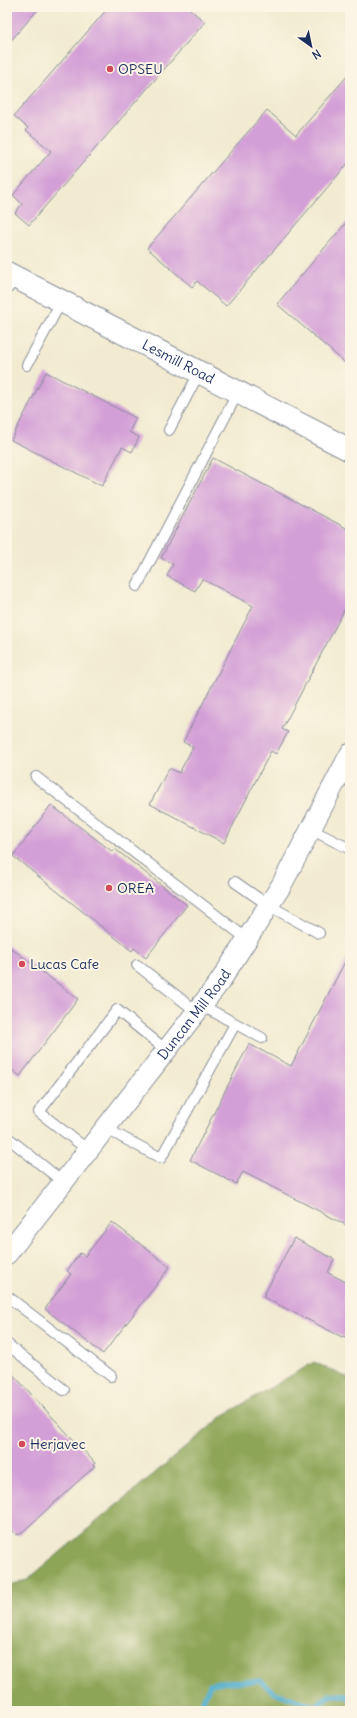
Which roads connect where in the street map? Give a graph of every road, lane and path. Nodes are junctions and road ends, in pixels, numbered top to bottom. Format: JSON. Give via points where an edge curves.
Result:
{"nodes":[{"id":1,"x":10,"y":280,"type":"edge"},
{"id":2,"x":61,"y":302,"type":"junction"},
{"id":3,"x":27,"y":364,"type":"dead end"},
{"id":4,"x":199,"y":373,"type":"junction"},
{"id":5,"x":238,"y":392,"type":"junction"},
{"id":6,"x":168,"y":430,"type":"dead end"},
{"id":7,"x":350,"y":450,"type":"edge"},
{"id":8,"x":138,"y":586,"type":"dead end"},
{"id":9,"x":350,"y":754,"type":"edge"},
{"id":10,"x":36,"y":776,"type":"dead end"},
{"id":11,"x":310,"y":829,"type":"junction"},
{"id":12,"x":350,"y":849,"type":"edge"},
{"id":13,"x":235,"y":882,"type":"dead end"},
{"id":14,"x":268,"y":905,"type":"junction"},
{"id":15,"x":319,"y":933,"type":"dead end"},
{"id":16,"x":247,"y":939,"type":"junction"},
{"id":17,"x":137,"y":965,"type":"dead end"},
{"id":18,"x":199,"y":1008,"type":"junction"},
{"id":19,"x":235,"y":1024,"type":"junction"},
{"id":20,"x":262,"y":1038,"type":"dead end"},
{"id":21,"x":166,"y":1050,"type":"junction"},
{"id":22,"x":106,"y":1128,"type":"junction"},
{"id":23,"x":7,"y":1137,"type":"edge"},
{"id":24,"x":88,"y":1150,"type":"junction"},
{"id":25,"x":63,"y":1182,"type":"junction"},
{"id":26,"x":7,"y":1254,"type":"edge"},
{"id":27,"x":7,"y":1296,"type":"edge"},
{"id":28,"x":7,"y":1344,"type":"edge"},
{"id":29,"x":111,"y":1376,"type":"dead end"},
{"id":30,"x":64,"y":1390,"type":"dead end"}],
"edges":[{"from":1,"to":2,"type":"street","name":"Lesmill Road"},
{"from":2,"to":3,"type":"lane"},
{"from":2,"to":4,"type":"street","name":"Lesmill Road"},
{"from":4,"to":5,"type":"street","name":"Lesmill Road"},
{"from":4,"to":6,"type":"lane"},
{"from":5,"to":7,"type":"street","name":"Lesmill Road"},
{"from":5,"to":8,"type":"lane"},
{"from":9,"to":11,"type":"street","name":"Duncan Mill Road"},
{"from":10,"to":16,"type":"lane"},
{"from":11,"to":12,"type":"lane"},
{"from":11,"to":14,"type":"street","name":"Duncan Mill Road"},
{"from":13,"to":14,"type":"lane"},
{"from":14,"to":15,"type":"lane"},
{"from":14,"to":16,"type":"street","name":"Duncan Mill Road"},
{"from":16,"to":18,"type":"street","name":"Duncan Mill Road"},
{"from":17,"to":18,"type":"lane"},
{"from":18,"to":19,"type":"lane"},
{"from":18,"to":21,"type":"street","name":"Duncan Mill Road"},
{"from":19,"to":20,"type":"lane"},
{"from":19,"to":22,"type":"lane","via":[[161,1158]]},
{"from":21,"to":22,"type":"street","name":"Duncan Mill Road"},
{"from":21,"to":24,"type":"lane","via":[[117,1010],[39,1112]]},
{"from":22,"to":24,"type":"street","name":"Duncan Mill Road"},
{"from":23,"to":25,"type":"lane"},
{"from":24,"to":25,"type":"street","name":"Duncan Mill Road"},
{"from":25,"to":26,"type":"street","name":"Duncan Mill Road"},
{"from":27,"to":29,"type":"lane"},
{"from":28,"to":30,"type":"lane"}]}
